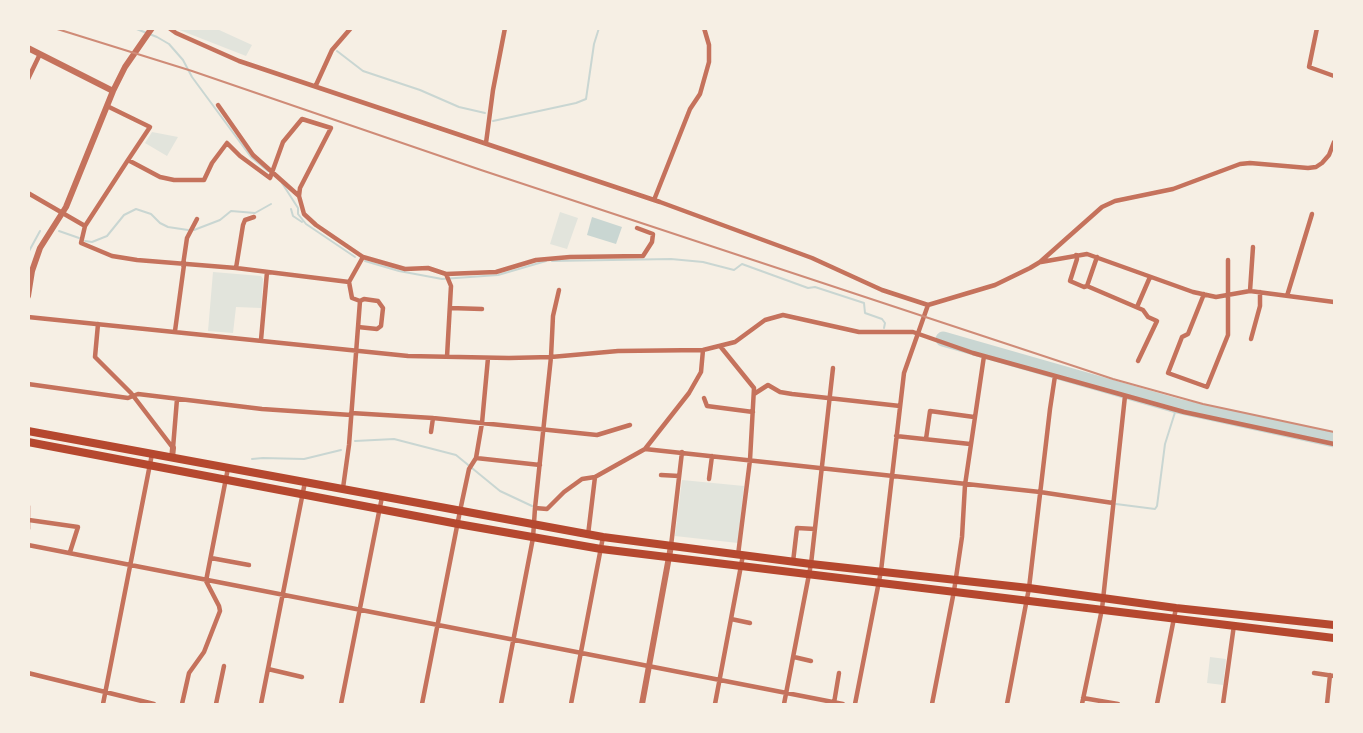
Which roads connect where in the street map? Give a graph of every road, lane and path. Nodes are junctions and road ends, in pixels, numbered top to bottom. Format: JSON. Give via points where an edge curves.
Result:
{"nodes":[{"id":1,"x":152,"y":28,"type":"edge"},
{"id":2,"x":169,"y":28,"type":"edge"},
{"id":3,"x":351,"y":28,"type":"edge"},
{"id":4,"x":505,"y":28,"type":"edge"},
{"id":5,"x":704,"y":28,"type":"edge"},
{"id":6,"x":1317,"y":28,"type":"edge"},
{"id":7,"x":28,"y":48,"type":"edge"},
{"id":8,"x":40,"y":54,"type":"junction"},
{"id":9,"x":1335,"y":76,"type":"edge"},
{"id":10,"x":28,"y":79,"type":"edge"},
{"id":11,"x":316,"y":85,"type":"junction"},
{"id":12,"x":113,"y":91,"type":"junction"},
{"id":13,"x":218,"y":105,"type":"dead end"},
{"id":14,"x":107,"y":106,"type":"junction"},
{"id":15,"x":1335,"y":142,"type":"edge"},
{"id":16,"x":486,"y":143,"type":"junction"},
{"id":17,"x":128,"y":160,"type":"junction"},
{"id":18,"x":273,"y":171,"type":"junction"},
{"id":19,"x":28,"y":193,"type":"edge"},
{"id":20,"x":299,"y":196,"type":"junction"},
{"id":21,"x":654,"y":200,"type":"junction"},
{"id":22,"x":62,"y":213,"type":"junction"},
{"id":23,"x":1312,"y":214,"type":"dead end"},
{"id":24,"x":254,"y":217,"type":"dead end"},
{"id":25,"x":197,"y":219,"type":"dead end"},
{"id":26,"x":85,"y":226,"type":"junction"},
{"id":27,"x":637,"y":228,"type":"dead end"},
{"id":28,"x":1253,"y":247,"type":"dead end"},
{"id":29,"x":1076,"y":255,"type":"junction"},
{"id":30,"x":363,"y":256,"type":"junction"},
{"id":31,"x":1097,"y":257,"type":"junction"},
{"id":32,"x":1228,"y":260,"type":"dead end"},
{"id":33,"x":1040,"y":262,"type":"junction"},
{"id":34,"x":183,"y":265,"type":"junction"},
{"id":35,"x":236,"y":268,"type":"junction"},
{"id":36,"x":267,"y":272,"type":"junction"},
{"id":37,"x":446,"y":275,"type":"junction"},
{"id":38,"x":1150,"y":277,"type":"junction"},
{"id":39,"x":349,"y":282,"type":"junction"},
{"id":40,"x":1087,"y":285,"type":"junction"},
{"id":41,"x":559,"y":290,"type":"dead end"},
{"id":42,"x":1250,"y":291,"type":"junction"},
{"id":43,"x":1260,"y":292,"type":"junction"},
{"id":44,"x":1204,"y":294,"type":"junction"},
{"id":45,"x":1227,"y":295,"type":"junction"},
{"id":46,"x":28,"y":296,"type":"edge"},
{"id":47,"x":1287,"y":296,"type":"junction"},
{"id":48,"x":360,"y":301,"type":"junction"},
{"id":49,"x":1335,"y":302,"type":"edge"},
{"id":50,"x":928,"y":304,"type":"junction"},
{"id":51,"x":1137,"y":307,"type":"junction"},
{"id":52,"x":450,"y":308,"type":"junction"},
{"id":53,"x":482,"y":309,"type":"dead end"},
{"id":54,"x":28,"y":317,"type":"edge"},
{"id":55,"x":98,"y":324,"type":"junction"},
{"id":56,"x":358,"y":327,"type":"junction"},
{"id":57,"x":176,"y":331,"type":"junction"},
{"id":58,"x":918,"y":335,"type":"junction"},
{"id":59,"x":1251,"y":339,"type":"dead end"},
{"id":60,"x":261,"y":340,"type":"junction"},
{"id":61,"x":720,"y":346,"type":"junction"},
{"id":62,"x":357,"y":350,"type":"junction"},
{"id":63,"x":703,"y":350,"type":"junction"},
{"id":64,"x":984,"y":356,"type":"junction"},
{"id":65,"x":447,"y":357,"type":"junction"},
{"id":66,"x":488,"y":357,"type":"junction"},
{"id":67,"x":551,"y":357,"type":"junction"},
{"id":68,"x":1138,"y":361,"type":"dead end"},
{"id":69,"x":833,"y":368,"type":"dead end"},
{"id":70,"x":1055,"y":376,"type":"junction"},
{"id":71,"x":28,"y":384,"type":"edge"},
{"id":72,"x":754,"y":394,"type":"junction"},
{"id":73,"x":132,"y":396,"type":"junction"},
{"id":74,"x":1125,"y":396,"type":"junction"},
{"id":75,"x":830,"y":397,"type":"junction"},
{"id":76,"x":704,"y":398,"type":"dead end"},
{"id":77,"x":177,"y":399,"type":"junction"},
{"id":78,"x":900,"y":406,"type":"junction"},
{"id":79,"x":753,"y":412,"type":"junction"},
{"id":80,"x":351,"y":414,"type":"junction"},
{"id":81,"x":974,"y":417,"type":"junction"},
{"id":82,"x":433,"y":418,"type":"junction"},
{"id":83,"x":482,"y":423,"type":"junction"},
{"id":84,"x":630,"y":425,"type":"dead end"},
{"id":85,"x":544,"y":430,"type":"junction"},
{"id":86,"x":28,"y":431,"type":"edge"},
{"id":87,"x":431,"y":432,"type":"dead end"},
{"id":88,"x":896,"y":436,"type":"junction"},
{"id":89,"x":926,"y":439,"type":"junction"},
{"id":90,"x":28,"y":442,"type":"edge"},
{"id":91,"x":970,"y":444,"type":"junction"},
{"id":92,"x":1335,"y":444,"type":"edge"},
{"id":93,"x":173,"y":448,"type":"junction"},
{"id":94,"x":645,"y":449,"type":"junction"},
{"id":95,"x":681,"y":452,"type":"junction"},
{"id":96,"x":152,"y":454,"type":"junction"},
{"id":97,"x":712,"y":456,"type":"junction"},
{"id":98,"x":172,"y":458,"type":"junction"},
{"id":99,"x":476,"y":458,"type":"junction"},
{"id":100,"x":750,"y":460,"type":"junction"},
{"id":101,"x":150,"y":465,"type":"junction"},
{"id":102,"x":540,"y":465,"type":"junction"},
{"id":103,"x":228,"y":468,"type":"junction"},
{"id":104,"x":822,"y":468,"type":"junction"},
{"id":105,"x":660,"y":475,"type":"dead end"},
{"id":106,"x":679,"y":476,"type":"junction"},
{"id":107,"x":595,"y":477,"type":"junction"},
{"id":108,"x":892,"y":477,"type":"junction"},
{"id":109,"x":226,"y":479,"type":"junction"},
{"id":110,"x":710,"y":479,"type":"dead end"},
{"id":111,"x":305,"y":482,"type":"junction"},
{"id":112,"x":965,"y":485,"type":"junction"},
{"id":113,"x":343,"y":488,"type":"junction"},
{"id":114,"x":1040,"y":492,"type":"junction"},
{"id":115,"x":303,"y":494,"type":"junction"},
{"id":116,"x":382,"y":497,"type":"junction"},
{"id":117,"x":1113,"y":503,"type":"junction"},
{"id":118,"x":28,"y":506,"type":"edge"},
{"id":119,"x":535,"y":508,"type":"junction"},
{"id":120,"x":380,"y":509,"type":"junction"},
{"id":121,"x":460,"y":511,"type":"junction"},
{"id":122,"x":29,"y":520,"type":"edge"},
{"id":123,"x":458,"y":524,"type":"junction"},
{"id":124,"x":533,"y":525,"type":"junction"},
{"id":125,"x":28,"y":529,"type":"edge"},
{"id":126,"x":815,"y":530,"type":"junction"},
{"id":127,"x":588,"y":535,"type":"junction"},
{"id":128,"x":603,"y":537,"type":"junction"},
{"id":129,"x":533,"y":538,"type":"junction"},
{"id":130,"x":28,"y":545,"type":"edge"},
{"id":131,"x":671,"y":546,"type":"junction"},
{"id":132,"x":601,"y":549,"type":"junction"},
{"id":133,"x":70,"y":552,"type":"junction"},
{"id":134,"x":741,"y":555,"type":"junction"},
{"id":135,"x":669,"y":557,"type":"junction"},
{"id":136,"x":211,"y":558,"type":"junction"},
{"id":137,"x":793,"y":562,"type":"junction"},
{"id":138,"x":131,"y":564,"type":"junction"},
{"id":139,"x":811,"y":564,"type":"junction"},
{"id":140,"x":249,"y":565,"type":"dead end"},
{"id":141,"x":741,"y":566,"type":"junction"},
{"id":142,"x":880,"y":571,"type":"junction"},
{"id":143,"x":809,"y":574,"type":"junction"},
{"id":144,"x":956,"y":579,"type":"junction"},
{"id":145,"x":207,"y":581,"type":"junction"},
{"id":146,"x":879,"y":583,"type":"junction"},
{"id":147,"x":1029,"y":588,"type":"junction"},
{"id":148,"x":954,"y":591,"type":"junction"},
{"id":149,"x":283,"y":596,"type":"junction"},
{"id":150,"x":1102,"y":598,"type":"junction"},
{"id":151,"x":1026,"y":600,"type":"junction"},
{"id":152,"x":1176,"y":608,"type":"junction"},
{"id":153,"x":1102,"y":609,"type":"junction"},
{"id":154,"x":360,"y":610,"type":"junction"},
{"id":155,"x":1174,"y":618,"type":"junction"},
{"id":156,"x":731,"y":619,"type":"junction"},
{"id":157,"x":750,"y":623,"type":"dead end"},
{"id":158,"x":1234,"y":625,"type":"junction"},
{"id":159,"x":1335,"y":625,"type":"edge"},
{"id":160,"x":438,"y":626,"type":"junction"},
{"id":161,"x":1335,"y":638,"type":"edge"},
{"id":162,"x":515,"y":640,"type":"junction"},
{"id":163,"x":581,"y":652,"type":"junction"},
{"id":164,"x":794,"y":657,"type":"junction"},
{"id":165,"x":811,"y":661,"type":"dead end"},
{"id":166,"x":224,"y":666,"type":"dead end"},
{"id":167,"x":650,"y":667,"type":"junction"},
{"id":168,"x":268,"y":669,"type":"junction"},
{"id":169,"x":28,"y":673,"type":"edge"},
{"id":170,"x":839,"y":673,"type":"dead end"},
{"id":171,"x":1314,"y":673,"type":"dead end"},
{"id":172,"x":1332,"y":676,"type":"edge"},
{"id":173,"x":302,"y":677,"type":"dead end"},
{"id":174,"x":719,"y":681,"type":"junction"},
{"id":175,"x":105,"y":692,"type":"junction"},
{"id":176,"x":787,"y":693,"type":"junction"},
{"id":177,"x":1083,"y":701,"type":"edge"},
{"id":178,"x":834,"y":703,"type":"junction"},
{"id":179,"x":103,"y":705,"type":"edge"},
{"id":180,"x":154,"y":705,"type":"edge"},
{"id":181,"x":182,"y":705,"type":"edge"},
{"id":182,"x":216,"y":705,"type":"edge"},
{"id":183,"x":261,"y":705,"type":"edge"},
{"id":184,"x":341,"y":705,"type":"edge"},
{"id":185,"x":422,"y":705,"type":"edge"},
{"id":186,"x":501,"y":705,"type":"edge"},
{"id":187,"x":571,"y":705,"type":"edge"},
{"id":188,"x":642,"y":705,"type":"edge"},
{"id":189,"x":715,"y":705,"type":"edge"},
{"id":190,"x":784,"y":705,"type":"edge"},
{"id":191,"x":843,"y":705,"type":"edge"},
{"id":192,"x":855,"y":705,"type":"edge"},
{"id":193,"x":932,"y":705,"type":"edge"},
{"id":194,"x":1007,"y":705,"type":"edge"},
{"id":195,"x":1118,"y":705,"type":"edge"},
{"id":196,"x":1156,"y":705,"type":"edge"},
{"id":197,"x":1223,"y":705,"type":"edge"},
{"id":198,"x":1327,"y":705,"type":"edge"}],
"edges":[{"from":1,"to":12,"type":"street"},
{"from":2,"to":11,"type":"street","via":[[239,61]]},
{"from":3,"to":11,"type":"street","via":[[332,50]]},
{"from":4,"to":16,"type":"street"},
{"from":5,"to":21,"type":"street","via":[[709,62],[700,94],[690,109]]},
{"from":6,"to":9,"type":"street","via":[[1309,67]]},
{"from":7,"to":8,"type":"street"},
{"from":8,"to":10,"type":"street"},
{"from":8,"to":12,"type":"street"},
{"from":11,"to":16,"type":"street"},
{"from":12,"to":14,"type":"street"},
{"from":13,"to":18,"type":"street","via":[[253,154]]},
{"from":14,"to":17,"type":"street","via":[[150,127]]},
{"from":14,"to":22,"type":"street"},
{"from":15,"to":33,"type":"street","via":[[1329,155],[1316,167],[1240,164],[1173,189],[1114,201],[1102,207]]},
{"from":16,"to":21,"type":"street"},
{"from":17,"to":18,"type":"street","via":[[160,177],[204,180],[227,143],[270,178]]},
{"from":17,"to":26,"type":"street"},
{"from":18,"to":20,"type":"street"},
{"from":18,"to":20,"type":"street","via":[[283,142],[302,119],[331,128]]},
{"from":19,"to":22,"type":"street"},
{"from":20,"to":30,"type":"street","via":[[306,217]]},
{"from":21,"to":50,"type":"street","via":[[812,258],[882,290]]},
{"from":22,"to":26,"type":"street"},
{"from":22,"to":46,"type":"street","via":[[39,248]]},
{"from":23,"to":47,"type":"street"},
{"from":24,"to":35,"type":"street","via":[[243,225]]},
{"from":25,"to":34,"type":"street","via":[[186,241]]},
{"from":26,"to":34,"type":"street","via":[[81,243],[112,256]]},
{"from":27,"to":37,"type":"street","via":[[652,234],[652,242],[643,256],[536,260],[496,272]]},
{"from":28,"to":42,"type":"street"},
{"from":29,"to":31,"type":"street"},
{"from":29,"to":33,"type":"street"},
{"from":29,"to":40,"type":"street","via":[[1070,281]]},
{"from":30,"to":37,"type":"street"},
{"from":30,"to":39,"type":"street"},
{"from":31,"to":38,"type":"street"},
{"from":31,"to":40,"type":"street"},
{"from":32,"to":45,"type":"street"},
{"from":33,"to":50,"type":"street","via":[[995,285]]},
{"from":34,"to":35,"type":"street"},
{"from":34,"to":57,"type":"street"},
{"from":35,"to":36,"type":"street"},
{"from":36,"to":39,"type":"street"},
{"from":36,"to":60,"type":"street"},
{"from":37,"to":52,"type":"street","via":[[450,283]]},
{"from":38,"to":44,"type":"street"},
{"from":38,"to":51,"type":"street"},
{"from":39,"to":48,"type":"street","via":[[352,298]]},
{"from":40,"to":51,"type":"street"},
{"from":41,"to":67,"type":"street"},
{"from":42,"to":43,"type":"street"},
{"from":42,"to":45,"type":"street"},
{"from":43,"to":47,"type":"street"},
{"from":43,"to":59,"type":"street"},
{"from":44,"to":45,"type":"street"},
{"from":44,"to":45,"type":"street","via":[[1168,373],[1207,387],[1228,335]]},
{"from":47,"to":49,"type":"street"},
{"from":48,"to":56,"type":"street"},
{"from":48,"to":56,"type":"street","via":[[378,301],[383,308],[381,326]]},
{"from":50,"to":58,"type":"street"},
{"from":51,"to":68,"type":"street","via":[[1157,321]]},
{"from":52,"to":53,"type":"street"},
{"from":52,"to":65,"type":"street"},
{"from":54,"to":55,"type":"street"},
{"from":55,"to":57,"type":"street"},
{"from":55,"to":73,"type":"street","via":[[95,357]]},
{"from":56,"to":62,"type":"street"},
{"from":57,"to":60,"type":"street"},
{"from":58,"to":61,"type":"street","via":[[859,332],[783,315],[765,320],[735,342]]},
{"from":58,"to":64,"type":"street"},
{"from":58,"to":78,"type":"street","via":[[904,373]]},
{"from":60,"to":62,"type":"street"},
{"from":61,"to":63,"type":"street"},
{"from":61,"to":72,"type":"street","via":[[754,388]]},
{"from":62,"to":65,"type":"street"},
{"from":62,"to":80,"type":"street"},
{"from":63,"to":67,"type":"street","via":[[609,351]]},
{"from":63,"to":94,"type":"street","via":[[701,372]]},
{"from":64,"to":70,"type":"street"},
{"from":64,"to":81,"type":"street"},
{"from":65,"to":66,"type":"street"},
{"from":66,"to":67,"type":"street"},
{"from":66,"to":83,"type":"street"},
{"from":67,"to":85,"type":"street"},
{"from":69,"to":75,"type":"street"},
{"from":70,"to":74,"type":"street"},
{"from":70,"to":114,"type":"street"},
{"from":71,"to":73,"type":"street"},
{"from":72,"to":75,"type":"street","via":[[768,385],[780,392]]},
{"from":72,"to":79,"type":"street"},
{"from":73,"to":77,"type":"street"},
{"from":73,"to":93,"type":"street"},
{"from":74,"to":92,"type":"street"},
{"from":74,"to":117,"type":"street"},
{"from":75,"to":78,"type":"street"},
{"from":75,"to":104,"type":"street"},
{"from":76,"to":79,"type":"street","via":[[707,406]]},
{"from":77,"to":80,"type":"street"},
{"from":77,"to":93,"type":"street"},
{"from":78,"to":88,"type":"street"},
{"from":79,"to":100,"type":"street"},
{"from":80,"to":82,"type":"street"},
{"from":80,"to":113,"type":"street"},
{"from":81,"to":89,"type":"street","via":[[930,411]]},
{"from":81,"to":91,"type":"street"},
{"from":82,"to":83,"type":"street"},
{"from":82,"to":87,"type":"street"},
{"from":83,"to":85,"type":"street"},
{"from":83,"to":99,"type":"street"},
{"from":84,"to":85,"type":"street","via":[[597,435]]},
{"from":85,"to":102,"type":"street"},
{"from":86,"to":96,"type":"main road"},
{"from":88,"to":89,"type":"street"},
{"from":88,"to":108,"type":"street"},
{"from":89,"to":91,"type":"street"},
{"from":90,"to":101,"type":"main road"},
{"from":91,"to":112,"type":"street"},
{"from":93,"to":98,"type":"street"},
{"from":94,"to":95,"type":"street"},
{"from":94,"to":107,"type":"street"},
{"from":95,"to":97,"type":"street"},
{"from":95,"to":106,"type":"street"},
{"from":96,"to":98,"type":"main road"},
{"from":96,"to":101,"type":"street"},
{"from":97,"to":100,"type":"street"},
{"from":97,"to":110,"type":"street"},
{"from":98,"to":103,"type":"main road"},
{"from":99,"to":102,"type":"street"},
{"from":99,"to":121,"type":"street"},
{"from":100,"to":104,"type":"street"},
{"from":100,"to":134,"type":"street"},
{"from":101,"to":109,"type":"main road"},
{"from":101,"to":138,"type":"street"},
{"from":102,"to":119,"type":"street"},
{"from":103,"to":109,"type":"street"},
{"from":103,"to":111,"type":"main road"},
{"from":104,"to":108,"type":"street"},
{"from":104,"to":126,"type":"street"},
{"from":105,"to":106,"type":"street"},
{"from":106,"to":131,"type":"street"},
{"from":107,"to":119,"type":"street","via":[[582,479],[547,509]]},
{"from":107,"to":127,"type":"street"},
{"from":108,"to":112,"type":"street"},
{"from":108,"to":142,"type":"street"},
{"from":109,"to":115,"type":"main road"},
{"from":109,"to":136,"type":"street"},
{"from":111,"to":113,"type":"main road"},
{"from":111,"to":115,"type":"street"},
{"from":112,"to":114,"type":"street"},
{"from":112,"to":144,"type":"street"},
{"from":113,"to":116,"type":"main road"},
{"from":114,"to":117,"type":"street"},
{"from":114,"to":147,"type":"street"},
{"from":115,"to":120,"type":"main road"},
{"from":115,"to":149,"type":"street"},
{"from":116,"to":120,"type":"street"},
{"from":116,"to":121,"type":"main road"},
{"from":117,"to":150,"type":"street"},
{"from":118,"to":122,"type":"street"},
{"from":119,"to":124,"type":"street"},
{"from":120,"to":123,"type":"main road"},
{"from":120,"to":154,"type":"street"},
{"from":121,"to":123,"type":"street"},
{"from":121,"to":124,"type":"main road"},
{"from":122,"to":125,"type":"street"},
{"from":122,"to":133,"type":"street","via":[[78,527]]},
{"from":123,"to":129,"type":"main road"},
{"from":123,"to":160,"type":"street"},
{"from":124,"to":127,"type":"main road"},
{"from":124,"to":129,"type":"street"},
{"from":126,"to":137,"type":"street","via":[[797,528]]},
{"from":126,"to":139,"type":"street"},
{"from":127,"to":128,"type":"main road"},
{"from":128,"to":131,"type":"main road"},
{"from":128,"to":132,"type":"street"},
{"from":129,"to":132,"type":"main road"},
{"from":129,"to":162,"type":"street"},
{"from":130,"to":133,"type":"street"},
{"from":131,"to":134,"type":"main road"},
{"from":131,"to":135,"type":"street"},
{"from":132,"to":135,"type":"main road"},
{"from":132,"to":163,"type":"street"},
{"from":133,"to":138,"type":"street"},
{"from":134,"to":137,"type":"main road"},
{"from":134,"to":141,"type":"street"},
{"from":135,"to":141,"type":"main road"},
{"from":135,"to":167,"type":"street"},
{"from":136,"to":140,"type":"street"},
{"from":136,"to":145,"type":"street"},
{"from":137,"to":139,"type":"main road"},
{"from":138,"to":145,"type":"street"},
{"from":138,"to":175,"type":"street"},
{"from":139,"to":142,"type":"main road"},
{"from":139,"to":143,"type":"street"},
{"from":141,"to":143,"type":"main road"},
{"from":141,"to":156,"type":"street"},
{"from":142,"to":144,"type":"main road"},
{"from":142,"to":146,"type":"street"},
{"from":143,"to":146,"type":"main road"},
{"from":143,"to":164,"type":"street"},
{"from":144,"to":147,"type":"main road"},
{"from":144,"to":148,"type":"street"},
{"from":145,"to":149,"type":"street"},
{"from":145,"to":181,"type":"street","via":[[220,611],[204,652],[189,674]]},
{"from":146,"to":148,"type":"main road"},
{"from":146,"to":192,"type":"street"},
{"from":147,"to":150,"type":"main road"},
{"from":147,"to":151,"type":"street"},
{"from":148,"to":151,"type":"main road"},
{"from":148,"to":193,"type":"street"},
{"from":149,"to":154,"type":"street"},
{"from":149,"to":168,"type":"street"},
{"from":150,"to":152,"type":"main road"},
{"from":150,"to":153,"type":"street"},
{"from":151,"to":153,"type":"main road"},
{"from":151,"to":194,"type":"street"},
{"from":152,"to":155,"type":"street"},
{"from":152,"to":159,"type":"main road"},
{"from":153,"to":155,"type":"main road"},
{"from":153,"to":177,"type":"street"},
{"from":154,"to":160,"type":"street"},
{"from":154,"to":184,"type":"street"},
{"from":155,"to":158,"type":"main road"},
{"from":155,"to":196,"type":"street"},
{"from":156,"to":157,"type":"street"},
{"from":156,"to":174,"type":"street"},
{"from":158,"to":161,"type":"main road"},
{"from":158,"to":197,"type":"street"},
{"from":160,"to":162,"type":"street"},
{"from":160,"to":185,"type":"street"},
{"from":162,"to":163,"type":"street"},
{"from":162,"to":186,"type":"street"},
{"from":163,"to":167,"type":"street"},
{"from":163,"to":187,"type":"street"},
{"from":164,"to":165,"type":"street"},
{"from":164,"to":176,"type":"street"},
{"from":166,"to":182,"type":"street"},
{"from":167,"to":174,"type":"street"},
{"from":167,"to":188,"type":"street"},
{"from":168,"to":173,"type":"street"},
{"from":168,"to":183,"type":"street"},
{"from":169,"to":175,"type":"street"},
{"from":170,"to":178,"type":"street"},
{"from":171,"to":172,"type":"street"},
{"from":172,"to":198,"type":"street"},
{"from":174,"to":176,"type":"street"},
{"from":174,"to":189,"type":"street"},
{"from":175,"to":179,"type":"street"},
{"from":175,"to":180,"type":"street"},
{"from":176,"to":178,"type":"street"},
{"from":176,"to":190,"type":"street"},
{"from":177,"to":195,"type":"street"},
{"from":178,"to":191,"type":"street"}]}
